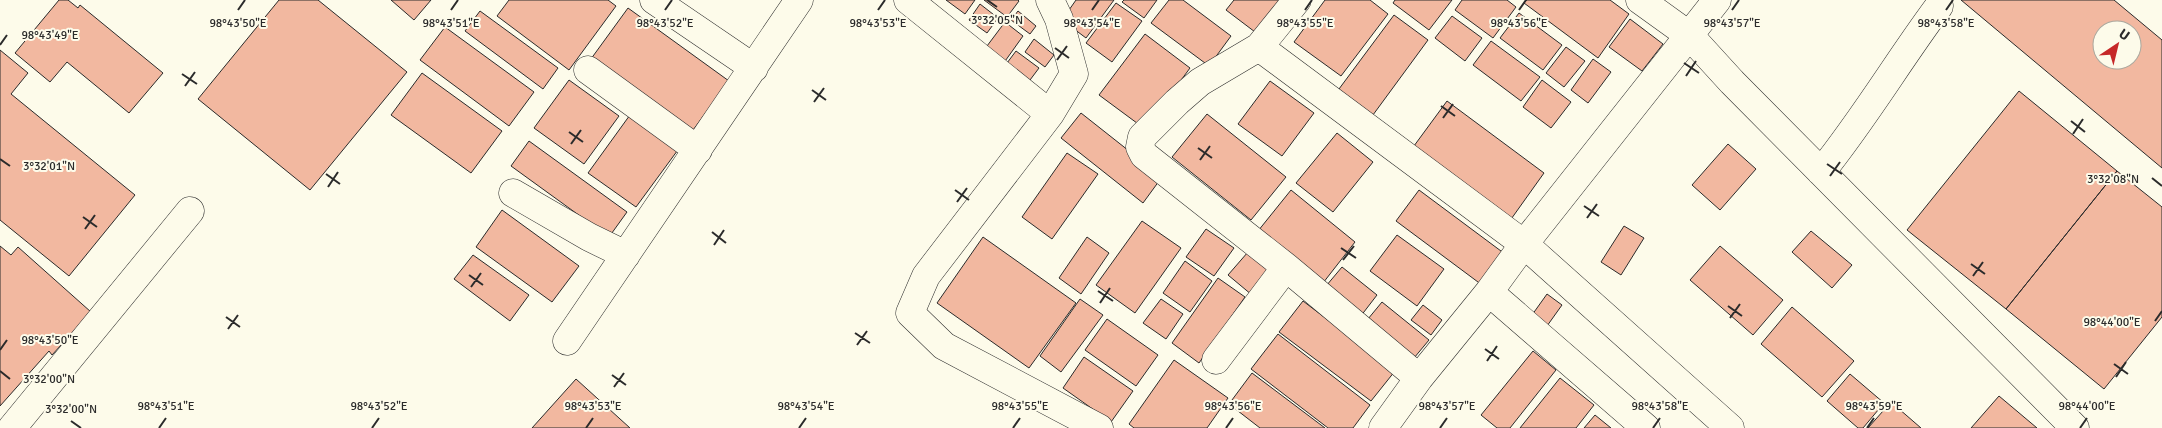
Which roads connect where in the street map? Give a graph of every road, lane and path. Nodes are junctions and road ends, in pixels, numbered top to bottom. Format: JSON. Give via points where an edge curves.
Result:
{"nodes":[{"id":1,"x":654,"y":0,"type":"edge"},
{"id":2,"x":799,"y":0,"type":"edge"},
{"id":3,"x":908,"y":0,"type":"edge"},
{"id":4,"x":1050,"y":0,"type":"edge"},
{"id":5,"x":1297,"y":0,"type":"edge"},
{"id":6,"x":1640,"y":0,"type":"edge"},
{"id":7,"x":1717,"y":0,"type":"edge"},
{"id":8,"x":1939,"y":6,"type":"dead end"},
{"id":9,"x":1690,"y":36,"type":"junction"},
{"id":10,"x":1259,"y":47,"type":"junction"},
{"id":11,"x":754,"y":68,"type":"junction"},
{"id":12,"x":588,"y":70,"type":"dead end"},
{"id":13,"x":1050,"y":114,"type":"junction"},
{"id":14,"x":698,"y":150,"type":"junction"},
{"id":15,"x":1822,"y":172,"type":"junction"},
{"id":16,"x":513,"y":193,"type":"dead end"},
{"id":17,"x":190,"y":211,"type":"dead end"},
{"id":18,"x":1524,"y":244,"type":"junction"},
{"id":19,"x":626,"y":254,"type":"junction"},
{"id":20,"x":1286,"y":267,"type":"junction"},
{"id":21,"x":1489,"y":292,"type":"junction"},
{"id":22,"x":567,"y":341,"type":"dead end"},
{"id":23,"x":1216,"y":360,"type":"dead end"},
{"id":24,"x":1419,"y":378,"type":"junction"},
{"id":25,"x":12,"y":428,"type":"edge"},
{"id":26,"x":1099,"y":428,"type":"edge"},
{"id":27,"x":1383,"y":428,"type":"edge"},
{"id":28,"x":1646,"y":428,"type":"edge"},
{"id":29,"x":1730,"y":428,"type":"edge"},
{"id":30,"x":2075,"y":428,"type":"edge"}],
"edges":[{"from":1,"to":11,"type":"street"},
{"from":2,"to":11,"type":"street"},
{"from":3,"to":13,"type":"street"},
{"from":4,"to":13,"type":"street","via":[[1059,19],[1074,74]]},
{"from":5,"to":10,"type":"street"},
{"from":6,"to":9,"type":"street"},
{"from":7,"to":9,"type":"street"},
{"from":8,"to":15,"type":"street"},
{"from":9,"to":15,"type":"street"},
{"from":9,"to":18,"type":"street"},
{"from":10,"to":18,"type":"street"},
{"from":10,"to":20,"type":"street","via":[[1188,92],[1142,137],[1140,148],[1144,155]]},
{"from":11,"to":14,"type":"street"},
{"from":12,"to":14,"type":"street"},
{"from":13,"to":26,"type":"street","via":[[926,276],[910,313],[944,346]]},
{"from":14,"to":19,"type":"street"},
{"from":15,"to":30,"type":"street"},
{"from":16,"to":19,"type":"street","via":[[589,237]]},
{"from":17,"to":25,"type":"street"},
{"from":18,"to":21,"type":"street"},
{"from":18,"to":29,"type":"street"},
{"from":19,"to":22,"type":"street"},
{"from":20,"to":23,"type":"street"},
{"from":20,"to":24,"type":"street"},
{"from":21,"to":24,"type":"street"},
{"from":21,"to":28,"type":"street"},
{"from":24,"to":27,"type":"street"}]}
